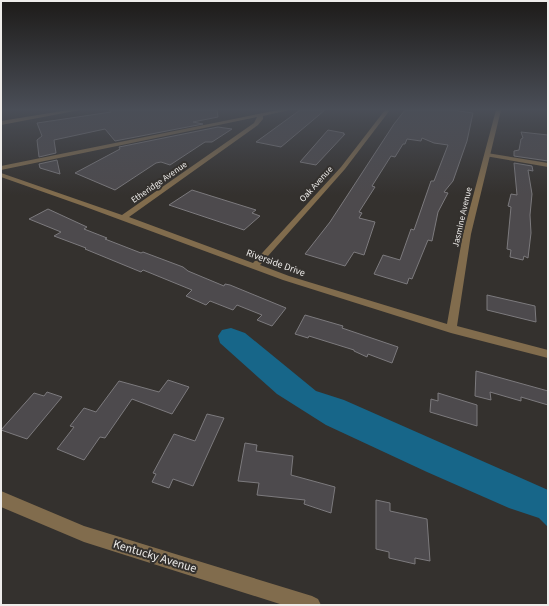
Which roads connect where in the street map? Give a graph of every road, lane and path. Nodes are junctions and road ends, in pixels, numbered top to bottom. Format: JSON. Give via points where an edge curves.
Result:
{"nodes":[{"id":1,"x":149,"y":138,"type":"edge"},
{"id":2,"x":236,"y":138,"type":"edge"},
{"id":3,"x":366,"y":138,"type":"edge"},
{"id":4,"x":491,"y":138,"type":"edge"},
{"id":5,"x":487,"y":155,"type":"junction"},
{"id":6,"x":548,"y":165,"type":"edge"},
{"id":7,"x":1,"y":168,"type":"edge"},
{"id":8,"x":1,"y":176,"type":"edge"},
{"id":9,"x":123,"y":218,"type":"junction"},
{"id":10,"x":254,"y":266,"type":"junction"},
{"id":11,"x":450,"y":328,"type":"junction"},
{"id":12,"x":548,"y":354,"type":"edge"},
{"id":13,"x":1,"y":499,"type":"edge"},
{"id":14,"x":312,"y":605,"type":"edge"}],
"edges":[{"from":1,"to":7,"type":"street"},
{"from":2,"to":9,"type":"street","name":"Etheridge Avenue"},
{"from":3,"to":10,"type":"street","name":"Oak Avenue","via":[[343,168]]},
{"from":4,"to":5,"type":"street","name":"Jasmine Avenue"},
{"from":5,"to":6,"type":"lane"},
{"from":5,"to":11,"type":"street","name":"Jasmine Avenue","via":[[467,234]]},
{"from":8,"to":9,"type":"street","name":"Riverside Drive"},
{"from":9,"to":10,"type":"street","name":"Riverside Drive"},
{"from":10,"to":11,"type":"street","name":"Riverside Drive"},
{"from":11,"to":12,"type":"street","name":"Riverside Drive"},
{"from":13,"to":14,"type":"street","name":"Kentucky Avenue","via":[[84,534]]}]}
